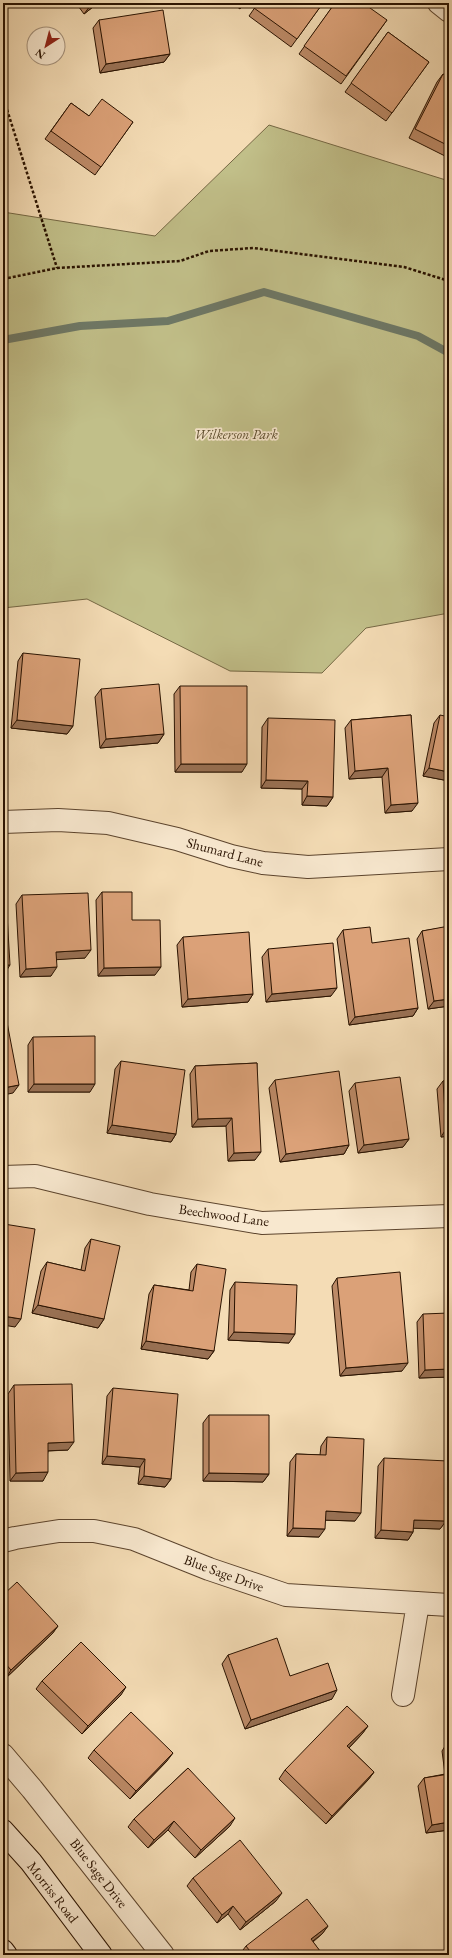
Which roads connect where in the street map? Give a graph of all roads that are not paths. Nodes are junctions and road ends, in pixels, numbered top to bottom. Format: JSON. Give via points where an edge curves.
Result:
{"nodes":[{"id":1,"x":439,"y":3,"type":"edge"},
{"id":2,"x":449,"y":11,"type":"edge"},
{"id":3,"x":3,"y":822,"type":"edge"},
{"id":4,"x":449,"y":859,"type":"edge"},
{"id":5,"x":3,"y":1177,"type":"edge"},
{"id":6,"x":449,"y":1216,"type":"edge"},
{"id":7,"x":3,"y":1541,"type":"edge"},
{"id":8,"x":418,"y":1602,"type":"junction"},
{"id":9,"x":449,"y":1605,"type":"edge"},
{"id":10,"x":402,"y":1695,"type":"dead end"},
{"id":11,"x":3,"y":1755,"type":"edge"},
{"id":12,"x":3,"y":1831,"type":"edge"},
{"id":13,"x":3,"y":1951,"type":"edge"},
{"id":14,"x":6,"y":1955,"type":"edge"},
{"id":15,"x":101,"y":1955,"type":"edge"},
{"id":16,"x":163,"y":1955,"type":"edge"}],
"edges":[{"from":1,"to":2,"type":"street"},
{"from":3,"to":4,"type":"street","name":"Shumard Lane","via":[[58,820],[108,823],[176,839],[231,856],[263,863],[308,867]]},
{"from":5,"to":6,"type":"street","name":"Beechwood Lane","via":[[35,1176],[150,1204],[262,1223]]},
{"from":7,"to":8,"type":"street","name":"Blue Sage Drive","via":[[59,1531],[94,1531],[134,1539],[209,1569],[286,1595]]},
{"from":8,"to":9,"type":"street","name":"Blue Sage Drive"},
{"from":8,"to":10,"type":"street"},
{"from":11,"to":16,"type":"street","name":"Blue Sage Drive"},
{"from":12,"to":15,"type":"street","name":"Morriss Road"},
{"from":13,"to":14,"type":"street"}]}
